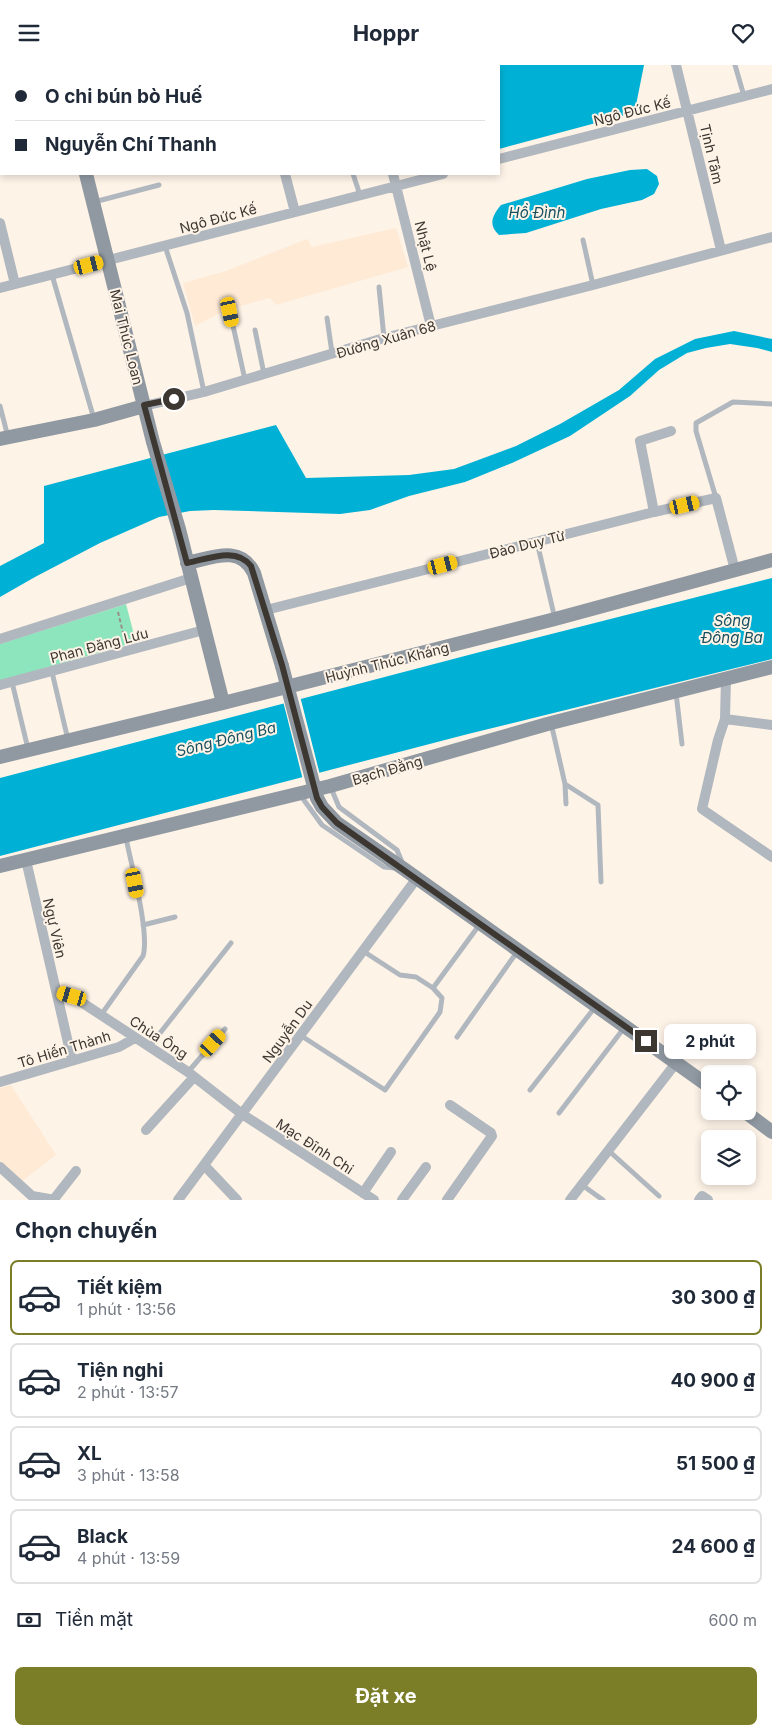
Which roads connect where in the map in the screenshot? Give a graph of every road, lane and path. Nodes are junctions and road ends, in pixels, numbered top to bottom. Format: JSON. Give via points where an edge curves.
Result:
{"nodes":[{"id":1,"x":676,"y":65,"type":"edge"},
{"id":2,"x":735,"y":65,"type":"edge"},
{"id":3,"x":772,"y":89,"type":"edge"},
{"id":4,"x":744,"y":96,"type":"junction"},
{"id":5,"x":688,"y":110,"type":"junction"},
{"id":6,"x":500,"y":159,"type":"edge"},
{"id":7,"x":86,"y":175,"type":"edge"},
{"id":8,"x":285,"y":175,"type":"edge"},
{"id":9,"x":353,"y":175,"type":"edge"},
{"id":10,"x":392,"y":175,"type":"edge"},
{"id":11,"x":438,"y":175,"type":"edge"},
{"id":12,"x":159,"y":185,"type":"dead end"},
{"id":13,"x":396,"y":186,"type":"junction"},
{"id":14,"x":360,"y":195,"type":"junction"},
{"id":15,"x":94,"y":202,"type":"junction"},
{"id":16,"x":295,"y":212,"type":"junction"},
{"id":17,"x":0,"y":223,"type":"edge"},
{"id":18,"x":772,"y":237,"type":"edge"},
{"id":19,"x":583,"y":240,"type":"dead end"},
{"id":20,"x":164,"y":246,"type":"junction"},
{"id":21,"x":721,"y":250,"type":"junction"},
{"id":22,"x":108,"y":260,"type":"junction"},
{"id":23,"x":52,"y":275,"type":"junction"},
{"id":24,"x":15,"y":284,"type":"junction"},
{"id":25,"x":593,"y":285,"type":"junction"},
{"id":26,"x":379,"y":287,"type":"dead end"},
{"id":27,"x":0,"y":288,"type":"edge"},
{"id":28,"x":230,"y":312,"type":"dead end"},
{"id":29,"x":326,"y":318,"type":"dead end"},
{"id":30,"x":431,"y":326,"type":"junction"},
{"id":31,"x":255,"y":329,"type":"dead end"},
{"id":32,"x":384,"y":339,"type":"junction"},
{"id":33,"x":332,"y":354,"type":"junction"},
{"id":34,"x":264,"y":375,"type":"junction"},
{"id":35,"x":245,"y":380,"type":"junction"},
{"id":36,"x":204,"y":392,"type":"junction"},
{"id":37,"x":772,"y":404,"type":"edge"},
{"id":38,"x":144,"y":405,"type":"junction"},
{"id":39,"x":0,"y":406,"type":"edge"},
{"id":40,"x":94,"y":420,"type":"junction"},
{"id":41,"x":671,"y":431,"type":"dead end"},
{"id":42,"x":4,"y":438,"type":"edge"},
{"id":43,"x":716,"y":498,"type":"junction"},
{"id":44,"x":654,"y":512,"type":"junction"},
{"id":45,"x":537,"y":541,"type":"junction"},
{"id":46,"x":772,"y":560,"type":"edge"},
{"id":47,"x":187,"y":563,"type":"junction"},
{"id":48,"x":735,"y":570,"type":"junction"},
{"id":49,"x":191,"y":578,"type":"junction"},
{"id":50,"x":116,"y":602,"type":"junction"},
{"id":51,"x":266,"y":610,"type":"junction"},
{"id":52,"x":555,"y":619,"type":"junction"},
{"id":53,"x":204,"y":630,"type":"junction"},
{"id":54,"x":0,"y":639,"type":"edge"},
{"id":55,"x":127,"y":651,"type":"junction"},
{"id":56,"x":772,"y":667,"type":"edge"},
{"id":57,"x":52,"y":671,"type":"junction"},
{"id":58,"x":726,"y":678,"type":"junction"},
{"id":59,"x":12,"y":682,"type":"junction"},
{"id":60,"x":0,"y":685,"type":"edge"},
{"id":61,"x":676,"y":690,"type":"junction"},
{"id":62,"x":223,"y":703,"type":"junction"},
{"id":63,"x":725,"y":719,"type":"junction"},
{"id":64,"x":550,"y":723,"type":"junction"},
{"id":65,"x":772,"y":725,"type":"edge"},
{"id":66,"x":68,"y":740,"type":"junction"},
{"id":67,"x":682,"y":744,"type":"dead end"},
{"id":68,"x":28,"y":750,"type":"junction"},
{"id":69,"x":0,"y":757,"type":"edge"},
{"id":70,"x":565,"y":784,"type":"junction"},
{"id":71,"x":330,"y":786,"type":"junction"},
{"id":72,"x":299,"y":793,"type":"junction"},
{"id":73,"x":566,"y":804,"type":"dead end"},
{"id":74,"x":125,"y":835,"type":"junction"},
{"id":75,"x":772,"y":857,"type":"edge"},
{"id":76,"x":26,"y":860,"type":"junction"},
{"id":77,"x":0,"y":867,"type":"edge"},
{"id":78,"x":404,"y":869,"type":"junction"},
{"id":79,"x":417,"y":878,"type":"junction"},
{"id":80,"x":601,"y":882,"type":"dead end"},
{"id":81,"x":175,"y":917,"type":"dead end"},
{"id":82,"x":481,"y":923,"type":"junction"},
{"id":83,"x":143,"y":925,"type":"junction"},
{"id":84,"x":230,"y":943,"type":"dead end"},
{"id":85,"x":518,"y":950,"type":"junction"},
{"id":86,"x":363,"y":951,"type":"junction"},
{"id":87,"x":433,"y":988,"type":"junction"},
{"id":88,"x":56,"y":991,"type":"junction"},
{"id":89,"x":596,"y":1006,"type":"junction"},
{"id":90,"x":101,"y":1015,"type":"junction"},
{"id":91,"x":625,"y":1027,"type":"junction"},
{"id":92,"x":226,"y":1029,"type":"dead end"},
{"id":93,"x":300,"y":1035,"type":"junction"},
{"id":94,"x":457,"y":1037,"type":"dead end"},
{"id":95,"x":135,"y":1038,"type":"junction"},
{"id":96,"x":148,"y":1047,"type":"junction"},
{"id":97,"x":72,"y":1060,"type":"junction"},
{"id":98,"x":676,"y":1063,"type":"junction"},
{"id":99,"x":191,"y":1075,"type":"junction"},
{"id":100,"x":701,"y":1081,"type":"edge"},
{"id":101,"x":0,"y":1082,"type":"edge"},
{"id":102,"x":530,"y":1090,"type":"dead end"},
{"id":103,"x":450,"y":1105,"type":"dead end"},
{"id":104,"x":559,"y":1113,"type":"dead end"},
{"id":105,"x":242,"y":1114,"type":"junction"},
{"id":106,"x":756,"y":1120,"type":"edge"},
{"id":107,"x":146,"y":1130,"type":"dead end"},
{"id":108,"x":772,"y":1132,"type":"edge"},
{"id":109,"x":608,"y":1151,"type":"junction"},
{"id":110,"x":391,"y":1152,"type":"dead end"},
{"id":111,"x":204,"y":1165,"type":"junction"},
{"id":112,"x":0,"y":1167,"type":"edge"},
{"id":113,"x":426,"y":1167,"type":"dead end"},
{"id":114,"x":76,"y":1171,"type":"dead end"},
{"id":115,"x":582,"y":1185,"type":"junction"},
{"id":116,"x":363,"y":1193,"type":"junction"},
{"id":117,"x":659,"y":1196,"type":"dead end"},
{"id":118,"x":30,"y":1198,"type":"edge"},
{"id":119,"x":54,"y":1199,"type":"edge"},
{"id":120,"x":178,"y":1200,"type":"edge"},
{"id":121,"x":237,"y":1200,"type":"edge"},
{"id":122,"x":374,"y":1200,"type":"edge"},
{"id":123,"x":402,"y":1200,"type":"edge"},
{"id":124,"x":447,"y":1200,"type":"edge"},
{"id":125,"x":570,"y":1200,"type":"edge"},
{"id":126,"x":602,"y":1200,"type":"edge"},
{"id":127,"x":699,"y":1200,"type":"edge"},
{"id":128,"x":708,"y":1200,"type":"edge"}],
"edges":[{"from":1,"to":5,"type":"street","name":"Tịnh Tâm"},
{"from":2,"to":4,"type":"lane"},
{"from":3,"to":4,"type":"street","name":"Ngô Đức Kế"},
{"from":4,"to":5,"type":"street","name":"Ngô Đức Kế"},
{"from":5,"to":6,"type":"street","name":"Ngô Đức Kế"},
{"from":5,"to":21,"type":"street","name":"Tịnh Tâm"},
{"from":7,"to":15,"type":"street","name":"Mai Thúc Loan"},
{"from":8,"to":16,"type":"street"},
{"from":9,"to":14,"type":"lane"},
{"from":10,"to":13,"type":"street","name":"Nhật Lệ"},
{"from":11,"to":13,"type":"street","name":"Ngô Đức Kế"},
{"from":12,"to":15,"type":"lane"},
{"from":13,"to":14,"type":"street","name":"Ngô Đức Kế"},
{"from":13,"to":30,"type":"street","name":"Nhật Lệ"},
{"from":14,"to":16,"type":"street","name":"Ngô Đức Kế"},
{"from":15,"to":22,"type":"street","name":"Mai Thúc Loan"},
{"from":16,"to":20,"type":"street","name":"Ngô Đức Kế"},
{"from":17,"to":24,"type":"street"},
{"from":18,"to":21,"type":"street","name":"Đường Xuân 68"},
{"from":19,"to":25,"type":"lane"},
{"from":20,"to":22,"type":"street","name":"Ngô Đức Kế"},
{"from":20,"to":36,"type":"lane","via":[[187,313]]},
{"from":21,"to":25,"type":"street","name":"Đường Xuân 68"},
{"from":22,"to":23,"type":"street","name":"Ngô Đức Kế"},
{"from":22,"to":38,"type":"street","name":"Mai Thúc Loan"},
{"from":23,"to":24,"type":"street","name":"Ngô Đức Kế"},
{"from":23,"to":40,"type":"lane"},
{"from":24,"to":27,"type":"street","name":"Ngô Đức Kế"},
{"from":25,"to":30,"type":"street","name":"Đường Xuân 68"},
{"from":26,"to":32,"type":"lane"},
{"from":28,"to":35,"type":"lane"},
{"from":29,"to":33,"type":"lane"},
{"from":30,"to":32,"type":"street","name":"Đường Xuân 68"},
{"from":31,"to":34,"type":"lane"},
{"from":32,"to":33,"type":"street","name":"Đường Xuân 68"},
{"from":33,"to":34,"type":"street","name":"Đường Xuân 68"},
{"from":34,"to":35,"type":"street","name":"Đường Xuân 68"},
{"from":35,"to":36,"type":"street","name":"Đường Xuân 68"},
{"from":36,"to":38,"type":"street","name":"Đường Xuân 68"},
{"from":37,"to":43,"type":"lane","via":[[733,402],[696,423]]},
{"from":38,"to":40,"type":"street","name":"Đường Xuân 68"},
{"from":38,"to":47,"type":"street","name":"Mai Thúc Loan"},
{"from":39,"to":42,"type":"lane"},
{"from":40,"to":42,"type":"street","name":"Đường Xuân 68"},
{"from":41,"to":44,"type":"street","via":[[640,441]]},
{"from":43,"to":44,"type":"street","name":"Đào Duy Từ"},
{"from":43,"to":48,"type":"street"},
{"from":44,"to":45,"type":"street","name":"Đào Duy Từ"},
{"from":45,"to":51,"type":"street","name":"Đào Duy Từ"},
{"from":45,"to":52,"type":"lane"},
{"from":46,"to":48,"type":"street","name":"Huỳnh Thúc Kháng"},
{"from":47,"to":49,"type":"street"},
{"from":47,"to":51,"type":"street","via":[[223,555],[246,560],[254,573]]},
{"from":48,"to":52,"type":"street","name":"Huỳnh Thúc Kháng"},
{"from":49,"to":50,"type":"street"},
{"from":49,"to":53,"type":"street"},
{"from":50,"to":54,"type":"street"},
{"from":50,"to":55,"type":"path"},
{"from":51,"to":78,"type":"street","bridge":true,"via":[[317,798],[337,823]]},
{"from":52,"to":62,"type":"street","name":"Huỳnh Thúc Kháng"},
{"from":53,"to":55,"type":"street","name":"Phan Đăng Lưu"},
{"from":53,"to":62,"type":"street"},
{"from":55,"to":57,"type":"street","name":"Phan Đăng Lưu"},
{"from":56,"to":58,"type":"street","name":"Bạch Đằng"},
{"from":57,"to":59,"type":"street","name":"Phan Đăng Lưu"},
{"from":57,"to":66,"type":"lane"},
{"from":58,"to":61,"type":"street","name":"Bạch Đằng"},
{"from":58,"to":63,"type":"street"},
{"from":59,"to":60,"type":"street","name":"Phan Đăng Lưu"},
{"from":59,"to":68,"type":"lane"},
{"from":61,"to":64,"type":"street","name":"Bạch Đằng"},
{"from":61,"to":67,"type":"lane"},
{"from":62,"to":66,"type":"street","name":"Huỳnh Thúc Kháng"},
{"from":63,"to":65,"type":"street"},
{"from":63,"to":75,"type":"street","via":[[702,809]]},
{"from":64,"to":70,"type":"lane"},
{"from":64,"to":71,"type":"street","name":"Bạch Đằng"},
{"from":66,"to":68,"type":"street","name":"Huỳnh Thúc Kháng"},
{"from":68,"to":69,"type":"street","name":"Huỳnh Thúc Kháng"},
{"from":70,"to":73,"type":"lane"},
{"from":70,"to":80,"type":"lane","via":[[598,805]]},
{"from":71,"to":72,"type":"street","name":"Bạch Đằng"},
{"from":71,"to":78,"type":"lane","via":[[339,807],[397,850]]},
{"from":72,"to":74,"type":"street","name":"Bạch Đằng"},
{"from":72,"to":78,"type":"lane","via":[[322,825],[384,867]]},
{"from":74,"to":76,"type":"street","name":"Bạch Đằng"},
{"from":74,"to":83,"type":"lane"},
{"from":76,"to":77,"type":"street","name":"Bạch Đằng"},
{"from":76,"to":88,"type":"street","name":"Ngự Viên"},
{"from":78,"to":79,"type":"street"},
{"from":79,"to":82,"type":"street"},
{"from":79,"to":86,"type":"street","name":"Nguyễn Du"},
{"from":81,"to":83,"type":"lane"},
{"from":82,"to":85,"type":"street"},
{"from":82,"to":87,"type":"lane"},
{"from":83,"to":90,"type":"lane","via":[[143,956]]},
{"from":84,"to":96,"type":"lane"},
{"from":85,"to":89,"type":"street"},
{"from":85,"to":94,"type":"lane"},
{"from":86,"to":87,"type":"lane","via":[[400,975],[416,977]]},
{"from":86,"to":93,"type":"street","name":"Nguyễn Du"},
{"from":87,"to":93,"type":"lane","via":[[442,999],[440,1012],[385,1090]]},
{"from":88,"to":90,"type":"street","name":"Chùa Ông","via":[[72,996]]},
{"from":88,"to":97,"type":"street","name":"Ngự Viên"},
{"from":89,"to":91,"type":"street"},
{"from":89,"to":102,"type":"lane"},
{"from":90,"to":95,"type":"street","name":"Chùa Ông"},
{"from":91,"to":98,"type":"street"},
{"from":91,"to":104,"type":"lane"},
{"from":92,"to":99,"type":"lane"},
{"from":93,"to":105,"type":"street","name":"Nguyễn Du"},
{"from":95,"to":96,"type":"street","name":"Chùa Ông"},
{"from":95,"to":97,"type":"street","name":"Tô Hiến Thành","via":[[120,1047]]},
{"from":96,"to":99,"type":"street","name":"Chùa Ông"},
{"from":97,"to":101,"type":"street","name":"Tô Hiến Thành"},
{"from":98,"to":100,"type":"street"},
{"from":98,"to":109,"type":"street"},
{"from":99,"to":105,"type":"street","name":"Chùa Ông"},
{"from":99,"to":107,"type":"street"},
{"from":103,"to":124,"type":"street","via":[[492,1136]]},
{"from":105,"to":111,"type":"street","name":"Nguyễn Du"},
{"from":105,"to":116,"type":"street","name":"Mạc Đĩnh Chi"},
{"from":106,"to":108,"type":"street"},
{"from":109,"to":115,"type":"street"},
{"from":109,"to":117,"type":"lane"},
{"from":110,"to":116,"type":"street"},
{"from":111,"to":120,"type":"street","name":"Nguyễn Du"},
{"from":111,"to":121,"type":"street"},
{"from":112,"to":118,"type":"street"},
{"from":113,"to":123,"type":"street"},
{"from":114,"to":119,"type":"street"},
{"from":115,"to":125,"type":"street"},
{"from":115,"to":126,"type":"lane"},
{"from":116,"to":122,"type":"street","name":"Mạc Đĩnh Chi"},
{"from":118,"to":119,"type":"street"},
{"from":127,"to":128,"type":"street","via":[[702,1196]]}]}
